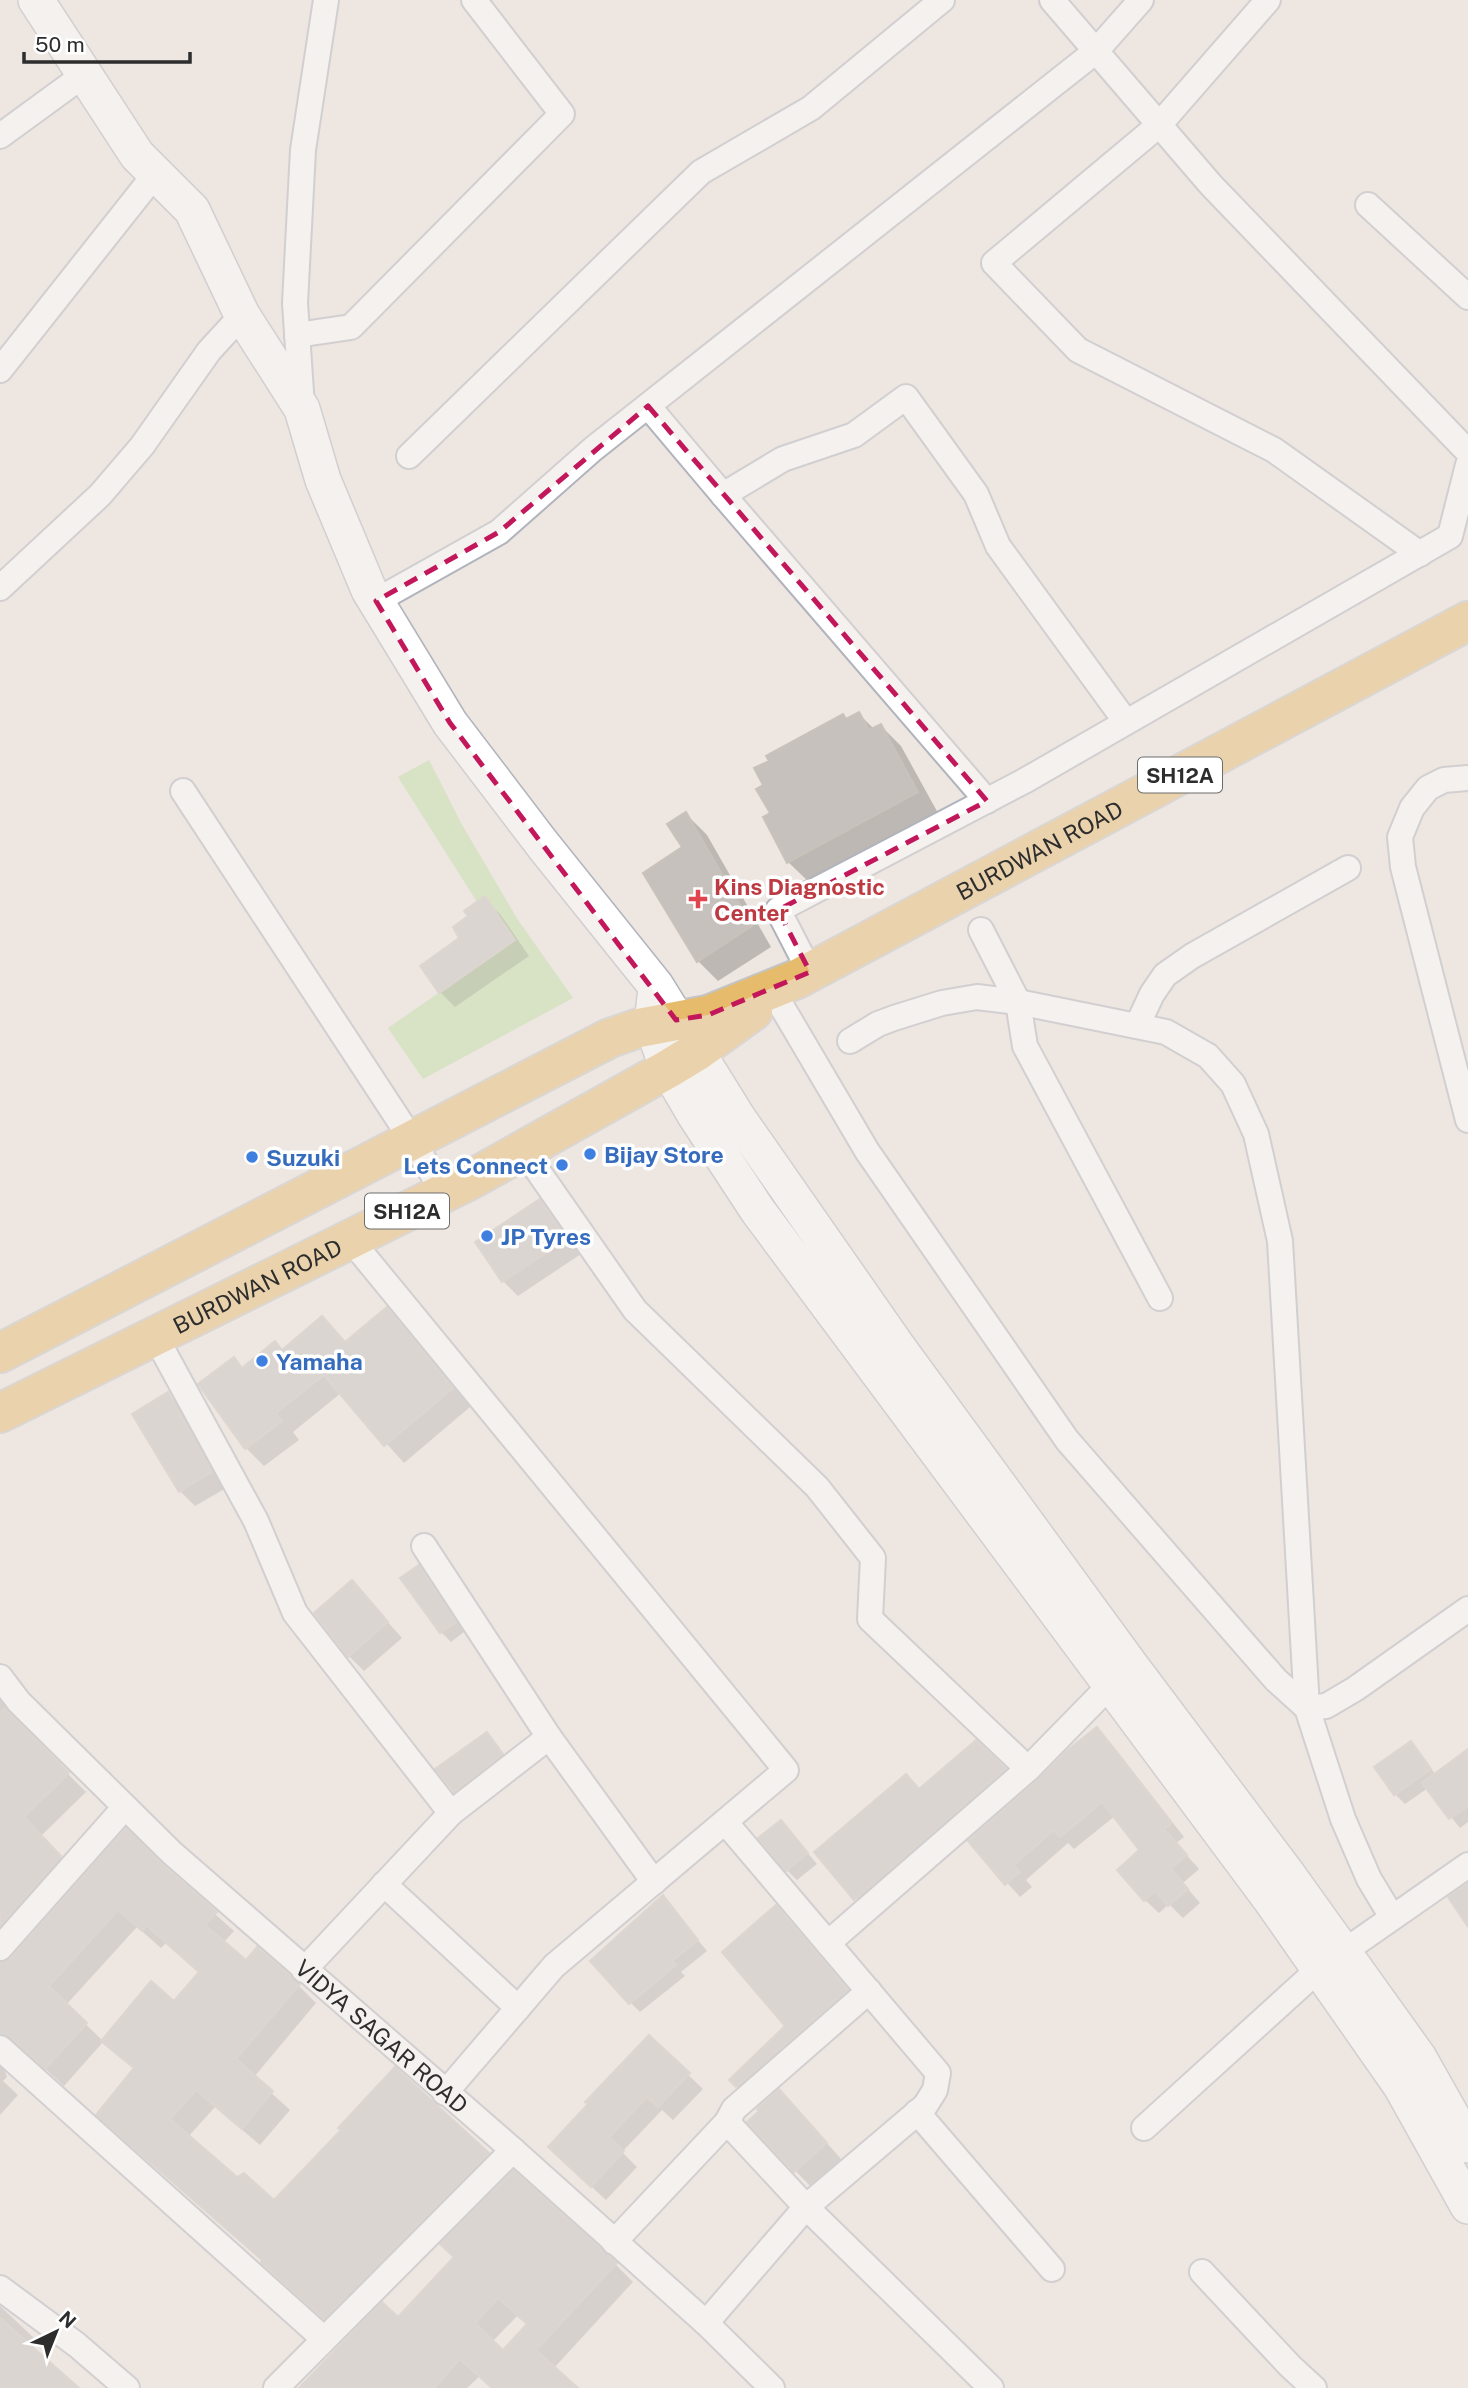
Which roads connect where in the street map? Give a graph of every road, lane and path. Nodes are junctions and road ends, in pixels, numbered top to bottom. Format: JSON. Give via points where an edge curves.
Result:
{"nodes":[{"id":1,"x":36,"y":0,"type":"edge"},
{"id":2,"x":326,"y":0,"type":"edge"},
{"id":3,"x":474,"y":0,"type":"edge"},
{"id":4,"x":942,"y":0,"type":"edge"},
{"id":5,"x":1052,"y":0,"type":"edge"},
{"id":6,"x":1141,"y":0,"type":"edge"},
{"id":7,"x":1268,"y":0,"type":"edge"},
{"id":8,"x":1096,"y":51,"type":"junction"},
{"id":9,"x":85,"y":74,"type":"junction"},
{"id":10,"x":1159,"y":125,"type":"junction"},
{"id":11,"x":0,"y":136,"type":"edge"},
{"id":12,"x":156,"y":173,"type":"junction"},
{"id":13,"x":1368,"y":205,"type":"dead end"},
{"id":14,"x":1468,"y":297,"type":"edge"},
{"id":15,"x":242,"y":315,"type":"junction"},
{"id":16,"x":297,"y":335,"type":"junction"},
{"id":17,"x":0,"y":370,"type":"edge"},
{"id":18,"x":648,"y":405,"type":"junction"},
{"id":19,"x":302,"y":409,"type":"junction"},
{"id":20,"x":1468,"y":452,"type":"edge"},
{"id":21,"x":410,"y":456,"type":"dead end"},
{"id":22,"x":1468,"y":465,"type":"edge"},
{"id":23,"x":723,"y":495,"type":"junction"},
{"id":24,"x":1420,"y":554,"type":"junction"},
{"id":25,"x":0,"y":588,"type":"edge"},
{"id":26,"x":376,"y":601,"type":"junction"},
{"id":27,"x":1468,"y":621,"type":"edge"},
{"id":28,"x":1126,"y":722,"type":"junction"},
{"id":29,"x":1468,"y":778,"type":"edge"},
{"id":30,"x":183,"y":791,"type":"dead end"},
{"id":31,"x":987,"y":801,"type":"junction"},
{"id":32,"x":1348,"y":868,"type":"dead end"},
{"id":33,"x":981,"y":930,"type":"dead end"},
{"id":34,"x":794,"y":982,"type":"junction"},
{"id":35,"x":1018,"y":1002,"type":"junction"},
{"id":36,"x":664,"y":1023,"type":"junction"},
{"id":37,"x":1137,"y":1026,"type":"junction"},
{"id":38,"x":850,"y":1041,"type":"dead end"},
{"id":39,"x":682,"y":1060,"type":"junction"},
{"id":40,"x":1468,"y":1120,"type":"edge"},
{"id":41,"x":412,"y":1140,"type":"junction"},
{"id":42,"x":524,"y":1151,"type":"junction"},
{"id":43,"x":444,"y":1193,"type":"junction"},
{"id":44,"x":350,"y":1239,"type":"junction"},
{"id":45,"x":1160,"y":1298,"type":"dead end"},
{"id":46,"x":155,"y":1336,"type":"junction"},
{"id":47,"x":0,"y":1353,"type":"edge"},
{"id":48,"x":0,"y":1413,"type":"edge"},
{"id":49,"x":425,"y":1546,"type":"dead end"},
{"id":50,"x":1468,"y":1609,"type":"edge"},
{"id":51,"x":1121,"y":1675,"type":"junction"},
{"id":52,"x":0,"y":1677,"type":"edge"},
{"id":53,"x":1307,"y":1708,"type":"junction"},
{"id":54,"x":549,"y":1737,"type":"junction"},
{"id":55,"x":1028,"y":1769,"type":"junction"},
{"id":56,"x":125,"y":1807,"type":"junction"},
{"id":57,"x":451,"y":1813,"type":"junction"},
{"id":58,"x":726,"y":1823,"type":"junction"},
{"id":59,"x":1468,"y":1865,"type":"edge"},
{"id":60,"x":654,"y":1882,"type":"junction"},
{"id":61,"x":384,"y":1884,"type":"junction"},
{"id":62,"x":1392,"y":1917,"type":"junction"},
{"id":63,"x":828,"y":1943,"type":"junction"},
{"id":64,"x":0,"y":1948,"type":"edge"},
{"id":65,"x":1331,"y":1960,"type":"junction"},
{"id":66,"x":304,"y":1970,"type":"junction"},
{"id":67,"x":869,"y":1992,"type":"junction"},
{"id":68,"x":518,"y":2008,"type":"junction"},
{"id":69,"x":0,"y":2048,"type":"edge"},
{"id":70,"x":445,"y":2093,"type":"junction"},
{"id":71,"x":917,"y":2112,"type":"junction"},
{"id":72,"x":727,"y":2122,"type":"junction"},
{"id":73,"x":1144,"y":2128,"type":"dead end"},
{"id":74,"x":1468,"y":2145,"type":"edge"},
{"id":75,"x":513,"y":2150,"type":"junction"},
{"id":76,"x":1468,"y":2206,"type":"edge"},
{"id":77,"x":806,"y":2207,"type":"junction"},
{"id":78,"x":614,"y":2242,"type":"junction"},
{"id":79,"x":1052,"y":2269,"type":"dead end"},
{"id":80,"x":1202,"y":2272,"type":"dead end"},
{"id":81,"x":0,"y":2288,"type":"edge"},
{"id":82,"x":706,"y":2323,"type":"junction"},
{"id":83,"x":324,"y":2340,"type":"junction"},
{"id":84,"x":127,"y":2388,"type":"edge"},
{"id":85,"x":275,"y":2388,"type":"edge"},
{"id":86,"x":772,"y":2388,"type":"edge"},
{"id":87,"x":991,"y":2388,"type":"edge"},
{"id":88,"x":1314,"y":2388,"type":"edge"}],
"edges":[{"from":1,"to":9,"type":"street"},
{"from":2,"to":16,"type":"street","via":[[303,150]]},
{"from":3,"to":16,"type":"street","via":[[562,114],[351,327]]},
{"from":4,"to":21,"type":"street","via":[[811,108],[701,172]]},
{"from":5,"to":8,"type":"street"},
{"from":6,"to":8,"type":"street"},
{"from":7,"to":10,"type":"street"},
{"from":8,"to":10,"type":"street"},
{"from":8,"to":18,"type":"street"},
{"from":9,"to":11,"type":"street"},
{"from":9,"to":12,"type":"street","via":[[137,155]]},
{"from":10,"to":20,"type":"street"},
{"from":10,"to":24,"type":"street","via":[[994,263],[1078,350],[1274,450]]},
{"from":12,"to":15,"type":"street","via":[[192,210]]},
{"from":12,"to":17,"type":"street"},
{"from":13,"to":14,"type":"street"},
{"from":15,"to":19,"type":"street"},
{"from":15,"to":25,"type":"street","via":[[209,351],[142,446],[100,495]]},
{"from":16,"to":19,"type":"street"},
{"from":18,"to":23,"type":"street"},
{"from":18,"to":26,"type":"street","via":[[499,532]]},
{"from":19,"to":26,"type":"street","via":[[323,480]]},
{"from":22,"to":24,"type":"street","via":[[1450,536]]},
{"from":23,"to":28,"type":"street","via":[[783,459],[854,435],[906,397],[976,494],[998,547]]},
{"from":23,"to":31,"type":"street"},
{"from":24,"to":28,"type":"street"},
{"from":26,"to":36,"type":"street","via":[[450,723],[656,986]]},
{"from":27,"to":34,"type":"main road","name":"BURDWAN ROAD","number":"SH12A"},
{"from":28,"to":31,"type":"street"},
{"from":29,"to":40,"type":"street","via":[[1444,780],[1428,788],[1412,808],[1400,837],[1403,867]]},
{"from":30,"to":41,"type":"street"},
{"from":31,"to":34,"type":"street","via":[[778,910]]},
{"from":32,"to":37,"type":"street","via":[[1166,975]]},
{"from":33,"to":35,"type":"street"},
{"from":34,"to":36,"type":"main road","name":"BURDWAN ROAD","number":"SH12A","via":[[708,1015]]},
{"from":34,"to":39,"type":"main road","name":"BURDWAN ROAD","number":"SH12A"},
{"from":34,"to":53,"type":"street","via":[[867,1150],[1067,1440],[1276,1679]]},
{"from":35,"to":37,"type":"street"},
{"from":35,"to":38,"type":"street","via":[[976,997],[943,1003],[878,1024]]},
{"from":35,"to":45,"type":"street","via":[[1025,1046]]},
{"from":36,"to":39,"type":"street"},
{"from":36,"to":41,"type":"main road","name":"BURDWAN ROAD","number":"SH12A","via":[[610,1038]]},
{"from":37,"to":53,"type":"street","via":[[1166,1032],[1208,1056],[1233,1084],[1256,1134],[1280,1241]]},
{"from":39,"to":42,"type":"main road","name":"BURDWAN ROAD","number":"SH12A"},
{"from":39,"to":51,"type":"street","via":[[738,1118]]},
{"from":41,"to":43,"type":"street"},
{"from":41,"to":47,"type":"main road","name":"BURDWAN ROAD","number":"SH12A"},
{"from":42,"to":43,"type":"main road","name":"BURDWAN ROAD","number":"SH12A"},
{"from":42,"to":55,"type":"street","via":[[635,1310],[817,1487],[873,1558],[870,1619]]},
{"from":43,"to":44,"type":"main road","name":"BURDWAN ROAD","number":"SH12A"},
{"from":44,"to":46,"type":"main road","name":"BURDWAN ROAD","number":"SH12A"},
{"from":44,"to":58,"type":"street","via":[[786,1770]]},
{"from":46,"to":48,"type":"main road","name":"BURDWAN ROAD","number":"SH12A"},
{"from":46,"to":57,"type":"street","via":[[256,1521],[295,1613]]},
{"from":49,"to":54,"type":"street"},
{"from":50,"to":53,"type":"street","via":[[1355,1689],[1326,1706]]},
{"from":51,"to":55,"type":"street"},
{"from":51,"to":65,"type":"street"},
{"from":52,"to":56,"type":"street","name":"VIDYA SAGAR ROAD","via":[[19,1702]]},
{"from":53,"to":62,"type":"street","via":[[1343,1819],[1369,1879]]},
{"from":54,"to":57,"type":"street"},
{"from":54,"to":60,"type":"street"},
{"from":55,"to":63,"type":"street"},
{"from":56,"to":64,"type":"street"},
{"from":56,"to":66,"type":"street","name":"VIDYA SAGAR ROAD"},
{"from":57,"to":61,"type":"street"},
{"from":58,"to":60,"type":"street"},
{"from":58,"to":63,"type":"street"},
{"from":59,"to":62,"type":"street"},
{"from":60,"to":68,"type":"street","via":[[554,1966]]},
{"from":61,"to":66,"type":"street"},
{"from":61,"to":68,"type":"street"},
{"from":62,"to":65,"type":"street"},
{"from":63,"to":67,"type":"street"},
{"from":65,"to":73,"type":"street"},
{"from":65,"to":74,"type":"street","via":[[1419,2058]]},
{"from":65,"to":76,"type":"street"},
{"from":66,"to":70,"type":"street","name":"VIDYA SAGAR ROAD"},
{"from":67,"to":71,"type":"street","via":[[938,2073],[935,2090]]},
{"from":67,"to":72,"type":"street","via":[[734,2109]]},
{"from":68,"to":70,"type":"street"},
{"from":69,"to":83,"type":"street"},
{"from":70,"to":75,"type":"street","name":"VIDYA SAGAR ROAD"},
{"from":71,"to":77,"type":"street"},
{"from":71,"to":79,"type":"street"},
{"from":72,"to":77,"type":"street"},
{"from":72,"to":78,"type":"street"},
{"from":75,"to":78,"type":"street","name":"VIDYA SAGAR ROAD"},
{"from":75,"to":83,"type":"street"},
{"from":77,"to":82,"type":"street"},
{"from":77,"to":87,"type":"street"},
{"from":78,"to":82,"type":"street","name":"VIDYA SAGAR ROAD"},
{"from":80,"to":88,"type":"street"},
{"from":81,"to":84,"type":"street"},
{"from":82,"to":86,"type":"street","name":"VIDYA SAGAR ROAD"},
{"from":83,"to":85,"type":"street"}]}
